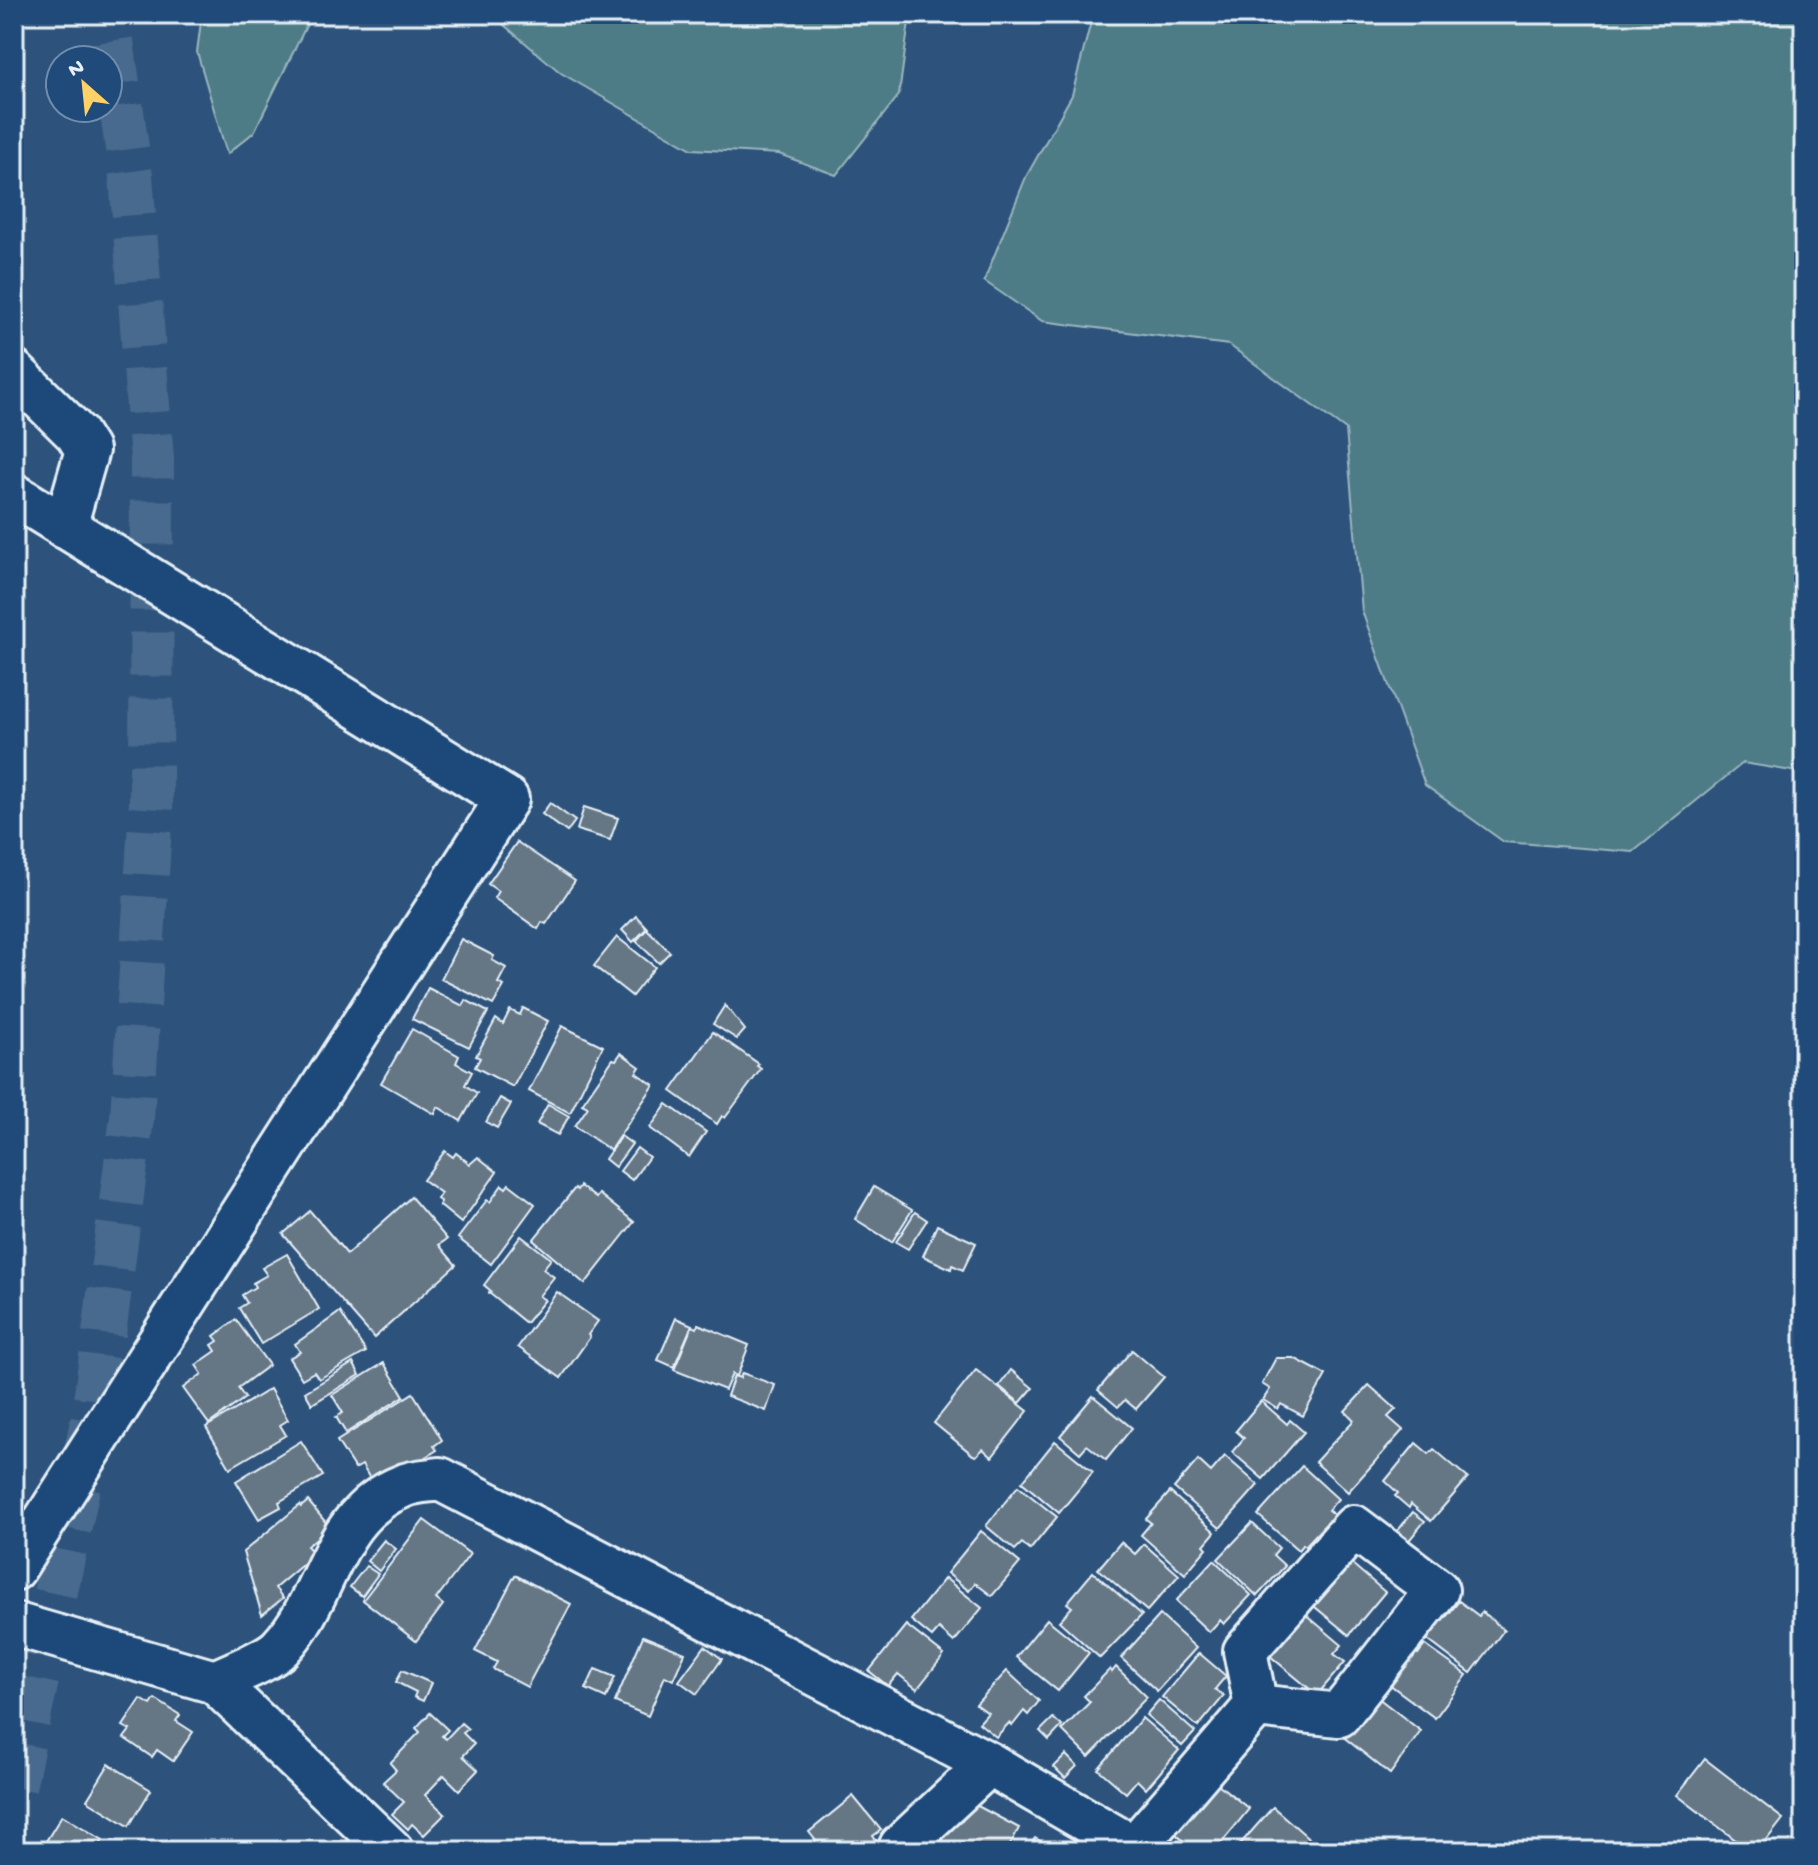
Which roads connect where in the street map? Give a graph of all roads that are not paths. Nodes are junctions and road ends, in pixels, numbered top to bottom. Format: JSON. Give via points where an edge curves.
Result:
{"nodes":[{"id":1,"x":14,"y":372,"type":"edge"},
{"id":2,"x":14,"y":495,"type":"edge"},
{"id":3,"x":65,"y":527,"type":"junction"},
{"id":4,"x":14,"y":1569,"type":"edge"},
{"id":5,"x":14,"y":1624,"type":"edge"},
{"id":6,"x":215,"y":1682,"type":"junction"},
{"id":7,"x":1256,"y":1706,"type":"junction"},
{"id":8,"x":989,"y":1764,"type":"junction"},
{"id":9,"x":1136,"y":1849,"type":"edge"},
{"id":10,"x":392,"y":1851,"type":"edge"},
{"id":11,"x":900,"y":1851,"type":"edge"}],
"edges":[{"from":1,"to":3,"type":"street","via":[[87,450]]},
{"from":2,"to":3,"type":"street"},
{"from":3,"to":4,"type":"street","via":[[507,799]]},
{"from":5,"to":6,"type":"street"},
{"from":6,"to":8,"type":"street","via":[[277,1651],[299,1626],[343,1535],[372,1503],[405,1485],[440,1479]]},
{"from":6,"to":10,"type":"street"},
{"from":7,"to":7,"type":"street","via":[[1245,1651],[1354,1527],[1437,1590],[1339,1715]]},
{"from":7,"to":9,"type":"street"},
{"from":8,"to":9,"type":"street"},
{"from":8,"to":11,"type":"street"}]}
